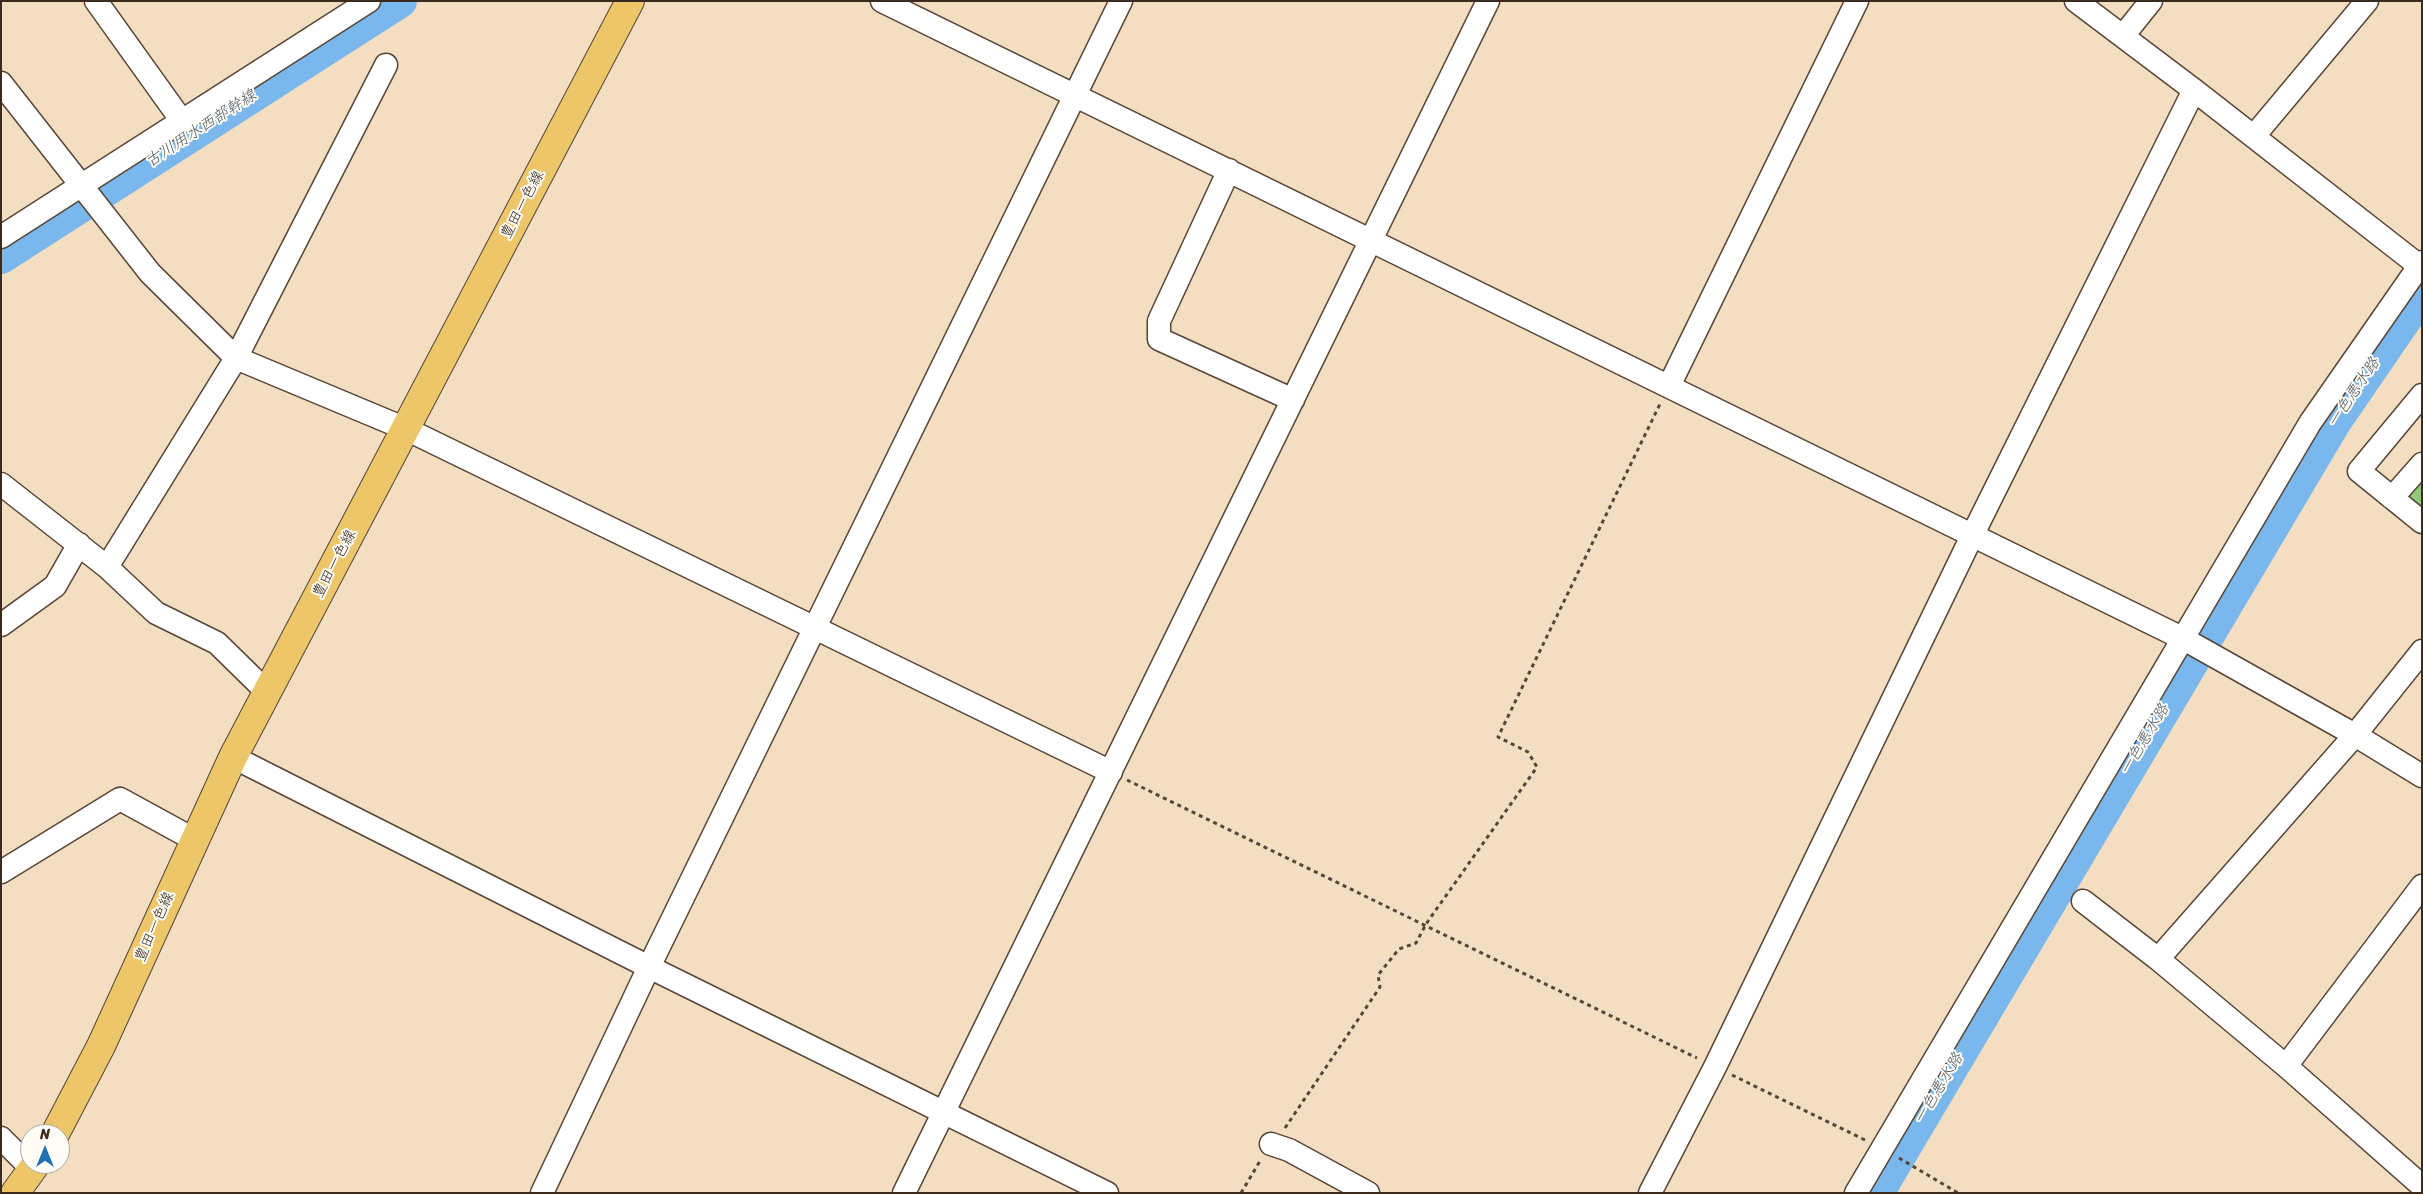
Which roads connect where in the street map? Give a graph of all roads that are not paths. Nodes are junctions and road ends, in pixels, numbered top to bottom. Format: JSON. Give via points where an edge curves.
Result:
{"nodes":[{"id":1,"x":96,"y":1,"type":"edge"},
{"id":2,"x":369,"y":1,"type":"edge"},
{"id":3,"x":630,"y":1,"type":"edge"},
{"id":4,"x":882,"y":1,"type":"edge"},
{"id":5,"x":1121,"y":1,"type":"edge"},
{"id":6,"x":1488,"y":1,"type":"edge"},
{"id":7,"x":1857,"y":1,"type":"edge"},
{"id":8,"x":2076,"y":1,"type":"edge"},
{"id":9,"x":2151,"y":1,"type":"edge"},
{"id":10,"x":2368,"y":1,"type":"edge"},
{"id":11,"x":2123,"y":36,"type":"junction"},
{"id":12,"x":386,"y":65,"type":"dead end"},
{"id":13,"x":1,"y":83,"type":"edge"},
{"id":14,"x":2194,"y":90,"type":"junction"},
{"id":15,"x":1074,"y":94,"type":"junction"},
{"id":16,"x":182,"y":121,"type":"junction"},
{"id":17,"x":2254,"y":136,"type":"junction"},
{"id":18,"x":1230,"y":170,"type":"junction"},
{"id":19,"x":80,"y":185,"type":"junction"},
{"id":20,"x":1,"y":236,"type":"edge"},
{"id":21,"x":1372,"y":240,"type":"junction"},
{"id":22,"x":2421,"y":265,"type":"edge"},
{"id":23,"x":236,"y":358,"type":"junction"},
{"id":24,"x":1669,"y":386,"type":"junction"},
{"id":25,"x":2422,"y":396,"type":"edge"},
{"id":26,"x":1293,"y":400,"type":"junction"},
{"id":27,"x":406,"y":429,"type":"junction"},
{"id":28,"x":2422,"y":464,"type":"edge"},
{"id":29,"x":1,"y":484,"type":"edge"},
{"id":30,"x":2392,"y":498,"type":"junction"},
{"id":31,"x":2422,"y":522,"type":"edge"},
{"id":32,"x":1972,"y":536,"type":"junction"},
{"id":33,"x":78,"y":544,"type":"junction"},
{"id":34,"x":107,"y":567,"type":"junction"},
{"id":35,"x":1,"y":625,"type":"edge"},
{"id":36,"x":816,"y":628,"type":"junction"},
{"id":37,"x":2182,"y":638,"type":"junction"},
{"id":38,"x":2422,"y":651,"type":"edge"},
{"id":39,"x":268,"y":693,"type":"junction"},
{"id":40,"x":2354,"y":735,"type":"junction"},
{"id":41,"x":233,"y":757,"type":"junction"},
{"id":42,"x":1111,"y":772,"type":"junction"},
{"id":43,"x":2422,"y":776,"type":"edge"},
{"id":44,"x":195,"y":840,"type":"junction"},
{"id":45,"x":1,"y":872,"type":"edge"},
{"id":46,"x":2422,"y":886,"type":"edge"},
{"id":47,"x":2083,"y":900,"type":"dead end"},
{"id":48,"x":2158,"y":959,"type":"junction"},
{"id":49,"x":649,"y":967,"type":"junction"},
{"id":50,"x":2286,"y":1066,"type":"junction"},
{"id":51,"x":944,"y":1113,"type":"junction"},
{"id":52,"x":60,"y":1124,"type":"edge"},
{"id":53,"x":1,"y":1138,"type":"edge"},
{"id":54,"x":1271,"y":1144,"type":"road end"},
{"id":55,"x":20,"y":1155,"type":"edge"},
{"id":56,"x":29,"y":1174,"type":"edge"},
{"id":57,"x":2422,"y":1186,"type":"edge"},
{"id":58,"x":15,"y":1193,"type":"edge"},
{"id":59,"x":542,"y":1193,"type":"edge"},
{"id":60,"x":904,"y":1193,"type":"edge"},
{"id":61,"x":1107,"y":1193,"type":"edge"},
{"id":62,"x":1368,"y":1193,"type":"edge"},
{"id":63,"x":1650,"y":1193,"type":"edge"},
{"id":64,"x":1856,"y":1193,"type":"edge"}],
"edges":[{"from":1,"to":16,"type":"street"},
{"from":2,"to":16,"type":"street"},
{"from":3,"to":27,"type":"main road","name":"豊田一色線"},
{"from":4,"to":15,"type":"street"},
{"from":5,"to":15,"type":"street"},
{"from":6,"to":21,"type":"street"},
{"from":7,"to":24,"type":"street"},
{"from":8,"to":11,"type":"street"},
{"from":9,"to":11,"type":"street"},
{"from":10,"to":17,"type":"street"},
{"from":11,"to":14,"type":"street"},
{"from":12,"to":23,"type":"street"},
{"from":13,"to":19,"type":"street"},
{"from":14,"to":17,"type":"street"},
{"from":14,"to":32,"type":"street"},
{"from":15,"to":18,"type":"street"},
{"from":15,"to":36,"type":"street"},
{"from":16,"to":19,"type":"street"},
{"from":17,"to":22,"type":"street"},
{"from":18,"to":21,"type":"street"},
{"from":18,"to":26,"type":"street","via":[[1159,322],[1158,339]]},
{"from":19,"to":20,"type":"street"},
{"from":19,"to":23,"type":"street","via":[[150,273]]},
{"from":21,"to":24,"type":"street"},
{"from":21,"to":26,"type":"street"},
{"from":22,"to":37,"type":"street","via":[[2310,423]]},
{"from":23,"to":27,"type":"street"},
{"from":23,"to":34,"type":"street"},
{"from":24,"to":32,"type":"street"},
{"from":25,"to":30,"type":"street","via":[[2359,471]]},
{"from":26,"to":42,"type":"street"},
{"from":27,"to":36,"type":"street"},
{"from":27,"to":39,"type":"main road","name":"豊田一色線"},
{"from":28,"to":30,"type":"street"},
{"from":29,"to":33,"type":"street"},
{"from":30,"to":31,"type":"street"},
{"from":32,"to":37,"type":"street"},
{"from":32,"to":63,"type":"street","via":[[1715,1067]]},
{"from":33,"to":34,"type":"street"},
{"from":33,"to":35,"type":"street","via":[[56,586]]},
{"from":34,"to":39,"type":"street","via":[[156,613],[217,643]]},
{"from":36,"to":42,"type":"street"},
{"from":36,"to":49,"type":"street"},
{"from":37,"to":40,"type":"street"},
{"from":37,"to":64,"type":"street"},
{"from":38,"to":40,"type":"street"},
{"from":39,"to":41,"type":"main road","name":"豊田一色線"},
{"from":40,"to":43,"type":"street"},
{"from":40,"to":48,"type":"street"},
{"from":41,"to":44,"type":"main road","name":"豊田一色線"},
{"from":41,"to":49,"type":"street"},
{"from":42,"to":51,"type":"street"},
{"from":44,"to":45,"type":"street","via":[[120,799]]},
{"from":44,"to":52,"type":"main road","name":"豊田一色線","via":[[101,1046]]},
{"from":46,"to":50,"type":"street"},
{"from":47,"to":48,"type":"street"},
{"from":48,"to":50,"type":"street"},
{"from":49,"to":51,"type":"street"},
{"from":49,"to":59,"type":"street"},
{"from":50,"to":57,"type":"street"},
{"from":51,"to":60,"type":"street"},
{"from":51,"to":61,"type":"street"},
{"from":53,"to":55,"type":"street"},
{"from":54,"to":62,"type":"street","via":[[1289,1150]]},
{"from":56,"to":58,"type":"main road"}]}
